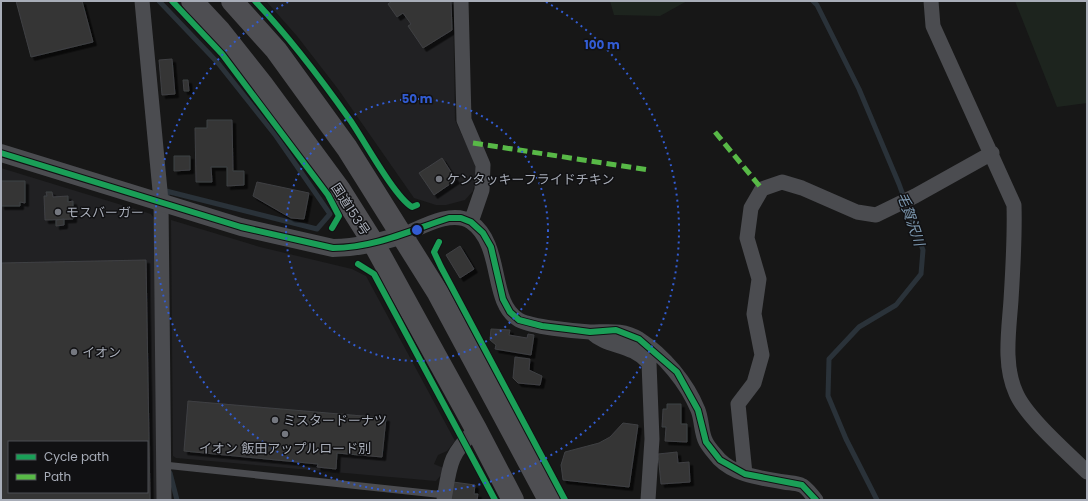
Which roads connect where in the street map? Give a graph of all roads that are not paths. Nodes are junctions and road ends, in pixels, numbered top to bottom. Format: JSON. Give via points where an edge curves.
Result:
{"nodes":[{"id":1,"x":142,"y":1,"type":"edge"},
{"id":2,"x":192,"y":1,"type":"edge"},
{"id":3,"x":232,"y":1,"type":"edge"},
{"id":4,"x":460,"y":1,"type":"edge"},
{"id":5,"x":931,"y":1,"type":"edge"},
{"id":6,"x":1,"y":153,"type":"edge"},
{"id":7,"x":992,"y":153,"type":"junction"},
{"id":8,"x":166,"y":203,"type":"junction"},
{"id":9,"x":471,"y":222,"type":"junction"},
{"id":10,"x":403,"y":234,"type":"junction"},
{"id":11,"x":374,"y":244,"type":"junction"},
{"id":12,"x":590,"y":332,"type":"junction"},
{"id":13,"x":476,"y":429,"type":"junction"},
{"id":14,"x":164,"y":465,"type":"junction"},
{"id":15,"x":1087,"y":472,"type":"edge"},
{"id":16,"x":744,"y":474,"type":"junction"},
{"id":17,"x":444,"y":498,"type":"edge"},
{"id":18,"x":164,"y":500,"type":"edge"},
{"id":19,"x":513,"y":500,"type":"edge"},
{"id":20,"x":549,"y":500,"type":"edge"},
{"id":21,"x":648,"y":500,"type":"edge"},
{"id":22,"x":816,"y":500,"type":"edge"}],
"edges":[{"from":1,"to":8,"type":"street"},
{"from":2,"to":11,"type":"highway","name":"国道153号","via":[[220,31],[262,84],[340,190]]},
{"from":3,"to":10,"type":"highway","via":[[276,50],[347,148]]},
{"from":4,"to":9,"type":"street","via":[[464,120],[483,164],[482,190]]},
{"from":5,"to":7,"type":"street","via":[[933,26]]},
{"from":6,"to":8,"type":"street"},
{"from":7,"to":15,"type":"street","via":[[1014,206],[1015,233],[1008,345],[1009,367],[1016,393],[1029,413]]},
{"from":7,"to":16,"type":"street","via":[[876,215],[857,212],[782,182],[762,189],[750,208],[747,238],[759,279],[754,314],[762,355],[754,383],[738,404]]},
{"from":8,"to":11,"type":"street","via":[[241,227],[333,248]]},
{"from":8,"to":14,"type":"street"},
{"from":9,"to":10,"type":"street","via":[[461,218],[449,218]]},
{"from":9,"to":12,"type":"street","via":[[491,247],[503,299],[510,312],[519,320],[542,326]]},
{"from":10,"to":11,"type":"street"},
{"from":10,"to":20,"type":"highway","via":[[442,300]]},
{"from":11,"to":13,"type":"highway","name":"国道153号"},
{"from":12,"to":16,"type":"street","via":[[616,330],[639,339],[677,372],[698,410],[706,442],[720,460]]},
{"from":12,"to":21,"type":"street","via":[[597,338],[630,348],[649,363],[652,439]]},
{"from":13,"to":17,"type":"street","via":[[464,441],[450,463]]},
{"from":13,"to":19,"type":"highway","name":"国道153号"},
{"from":14,"to":17,"type":"lane"},
{"from":14,"to":18,"type":"street"},
{"from":16,"to":22,"type":"street","via":[[802,485]]}]}
